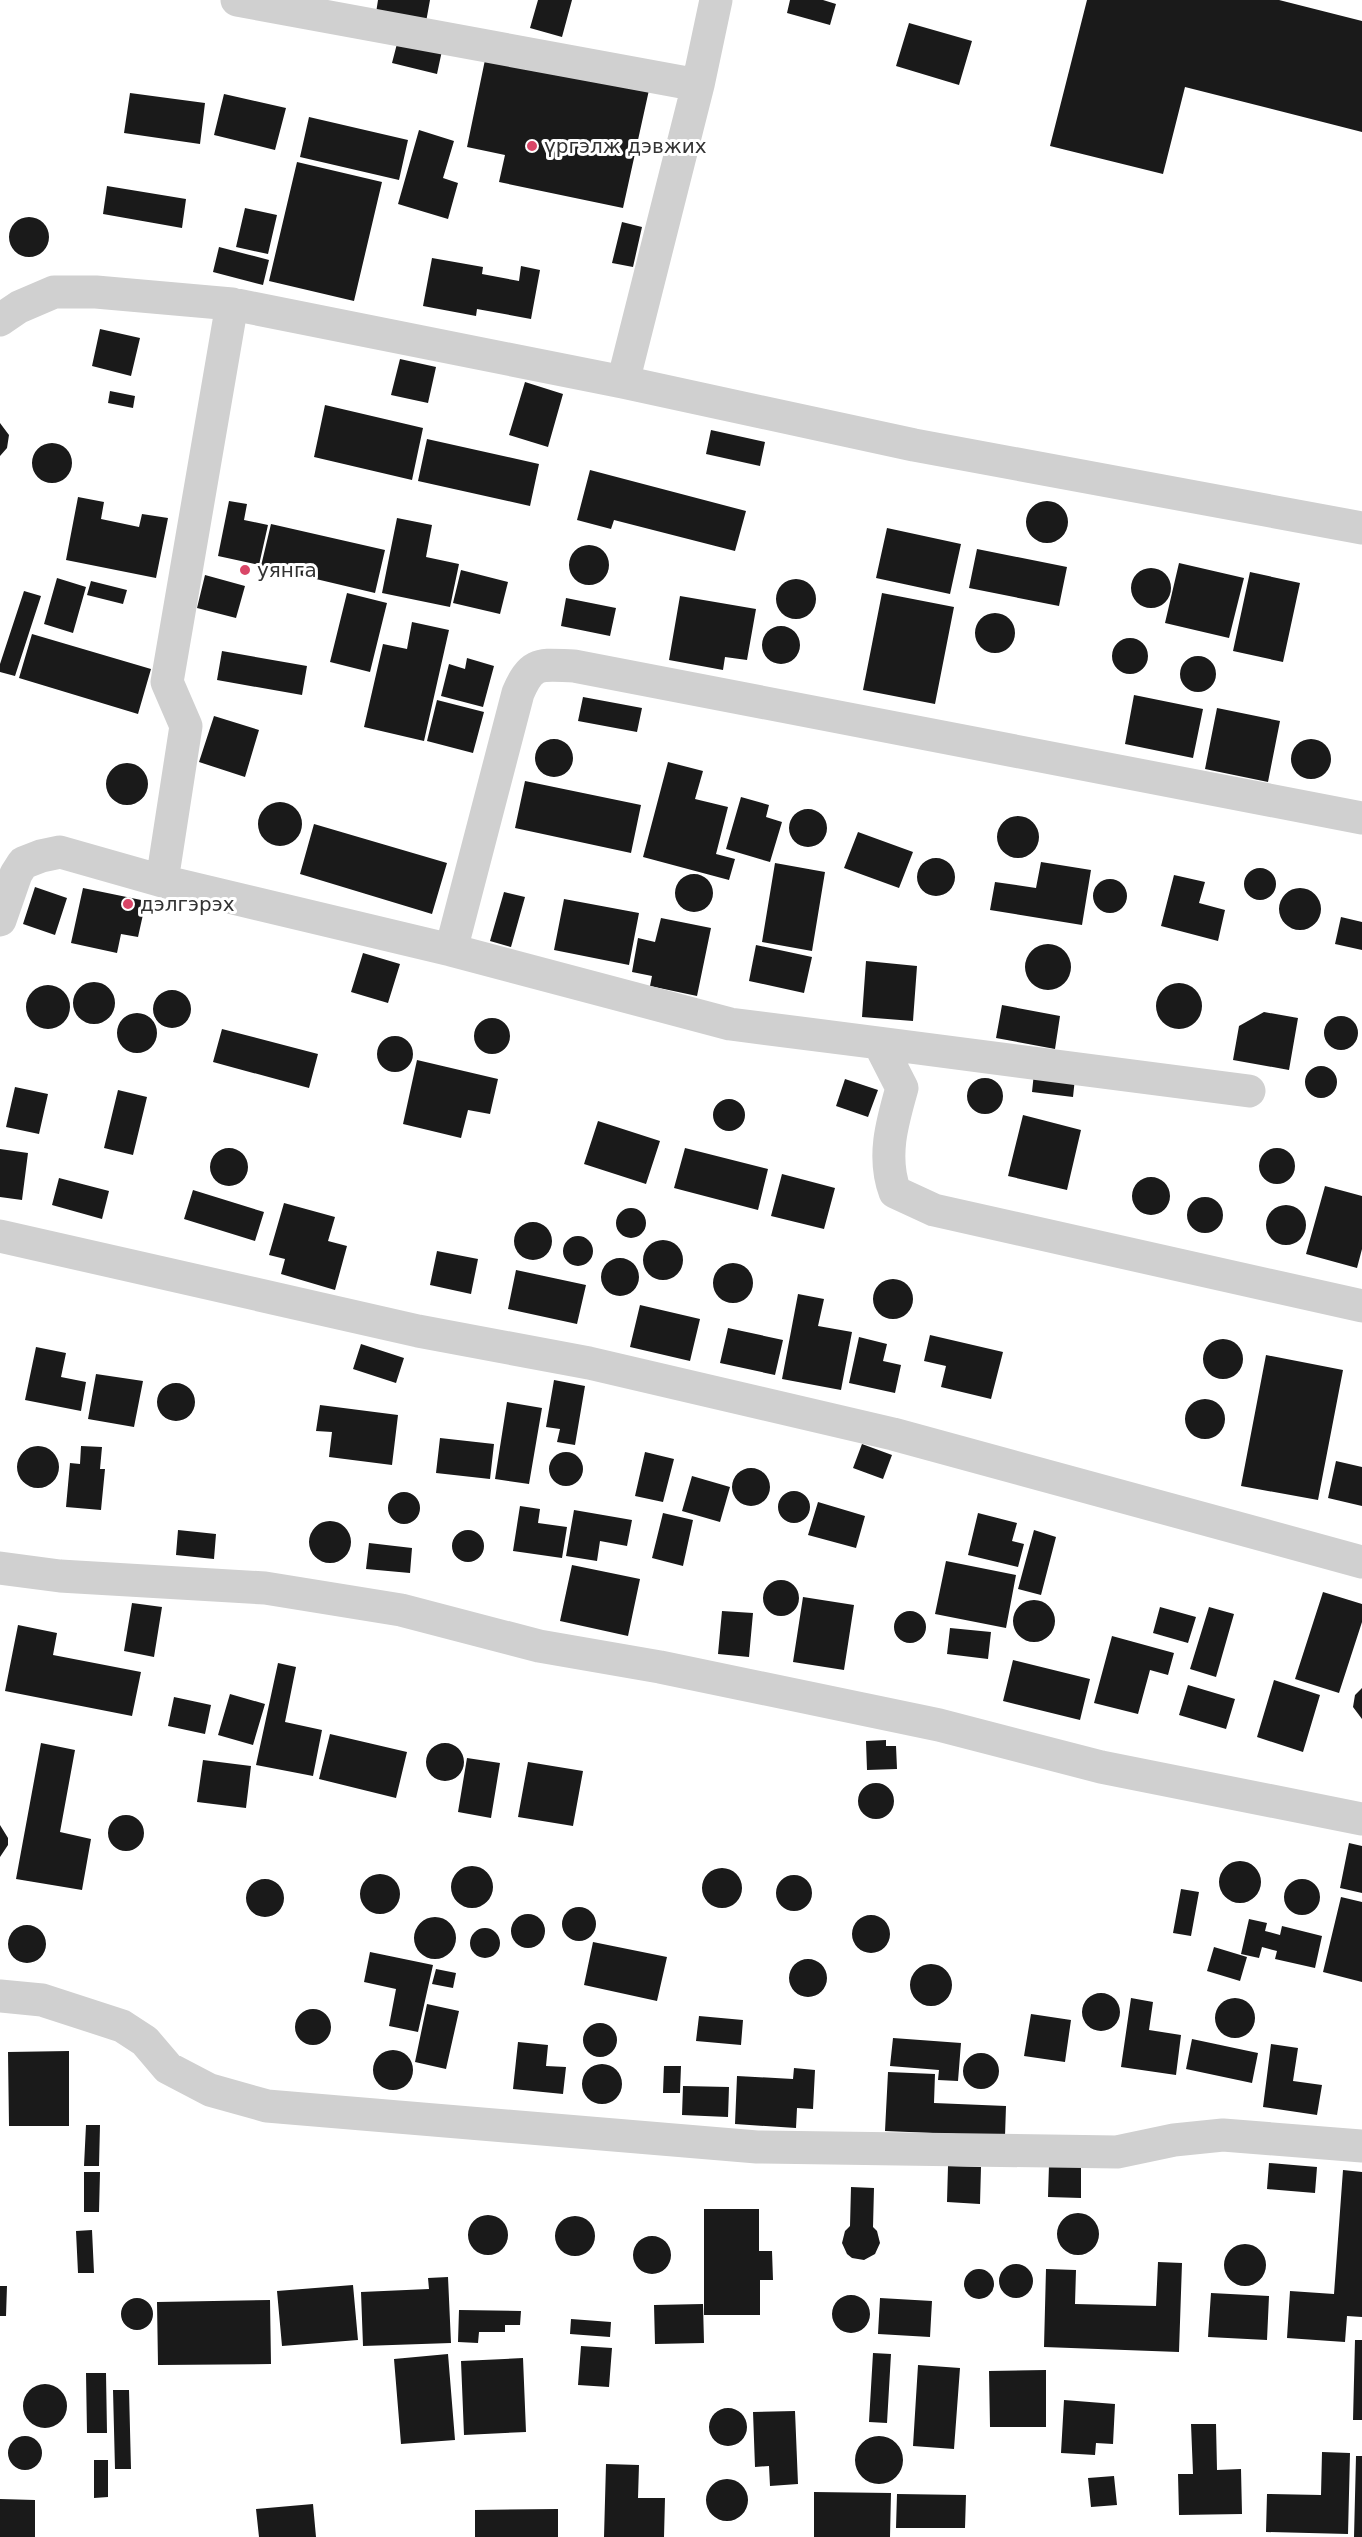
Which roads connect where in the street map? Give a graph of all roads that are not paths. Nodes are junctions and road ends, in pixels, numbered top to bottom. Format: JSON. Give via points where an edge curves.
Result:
{"nodes":[{"id":1,"x":237,"y":0,"type":"edge"},
{"id":2,"x":716,"y":0,"type":"edge"},
{"id":3,"x":698,"y":85,"type":"junction"},
{"id":4,"x":232,"y":304,"type":"junction"},
{"id":5,"x":0,"y":320,"type":"edge"},
{"id":6,"x":623,"y":382,"type":"junction"},
{"id":7,"x":1362,"y":528,"type":"edge"},
{"id":8,"x":1362,"y":818,"type":"edge"},
{"id":9,"x":162,"y":881,"type":"junction"},
{"id":10,"x":0,"y":920,"type":"edge"},
{"id":11,"x":451,"y":950,"type":"junction"},
{"id":12,"x":879,"y":1042,"type":"junction"},
{"id":13,"x":1249,"y":1091,"type":"dead end"},
{"id":14,"x":0,"y":1236,"type":"edge"},
{"id":15,"x":1362,"y":1306,"type":"edge"},
{"id":16,"x":1362,"y":1562,"type":"edge"},
{"id":17,"x":0,"y":1568,"type":"edge"},
{"id":18,"x":1362,"y":1819,"type":"edge"},
{"id":19,"x":0,"y":1996,"type":"edge"},
{"id":20,"x":1362,"y":2146,"type":"edge"}],
"edges":[{"from":1,"to":3,"type":"street"},
{"from":2,"to":3,"type":"street"},
{"from":3,"to":6,"type":"street"},
{"from":4,"to":5,"type":"street","via":[[54,292]]},
{"from":4,"to":6,"type":"street"},
{"from":4,"to":9,"type":"street","via":[[167,682],[186,726]]},
{"from":6,"to":7,"type":"street","via":[[914,445]]},
{"from":8,"to":11,"type":"street","via":[[574,666],[541,665],[526,675],[518,693]]},
{"from":9,"to":10,"type":"street","via":[[71,854],[41,856],[23,863]]},
{"from":9,"to":11,"type":"street"},
{"from":11,"to":12,"type":"street","via":[[730,1024]]},
{"from":12,"to":13,"type":"street"},
{"from":12,"to":15,"type":"street","via":[[902,1088],[891,1129],[887,1172],[895,1192],[934,1210]]},
{"from":14,"to":16,"type":"street","via":[[418,1331],[589,1363],[882,1432]]},
{"from":17,"to":18,"type":"street","via":[[265,1588],[401,1610],[539,1646],[939,1725],[1101,1767]]},
{"from":19,"to":20,"type":"street","via":[[42,2000],[122,2026],[145,2041],[168,2068],[210,2090],[267,2106],[757,2147],[1117,2152],[1224,2135]]}]}
